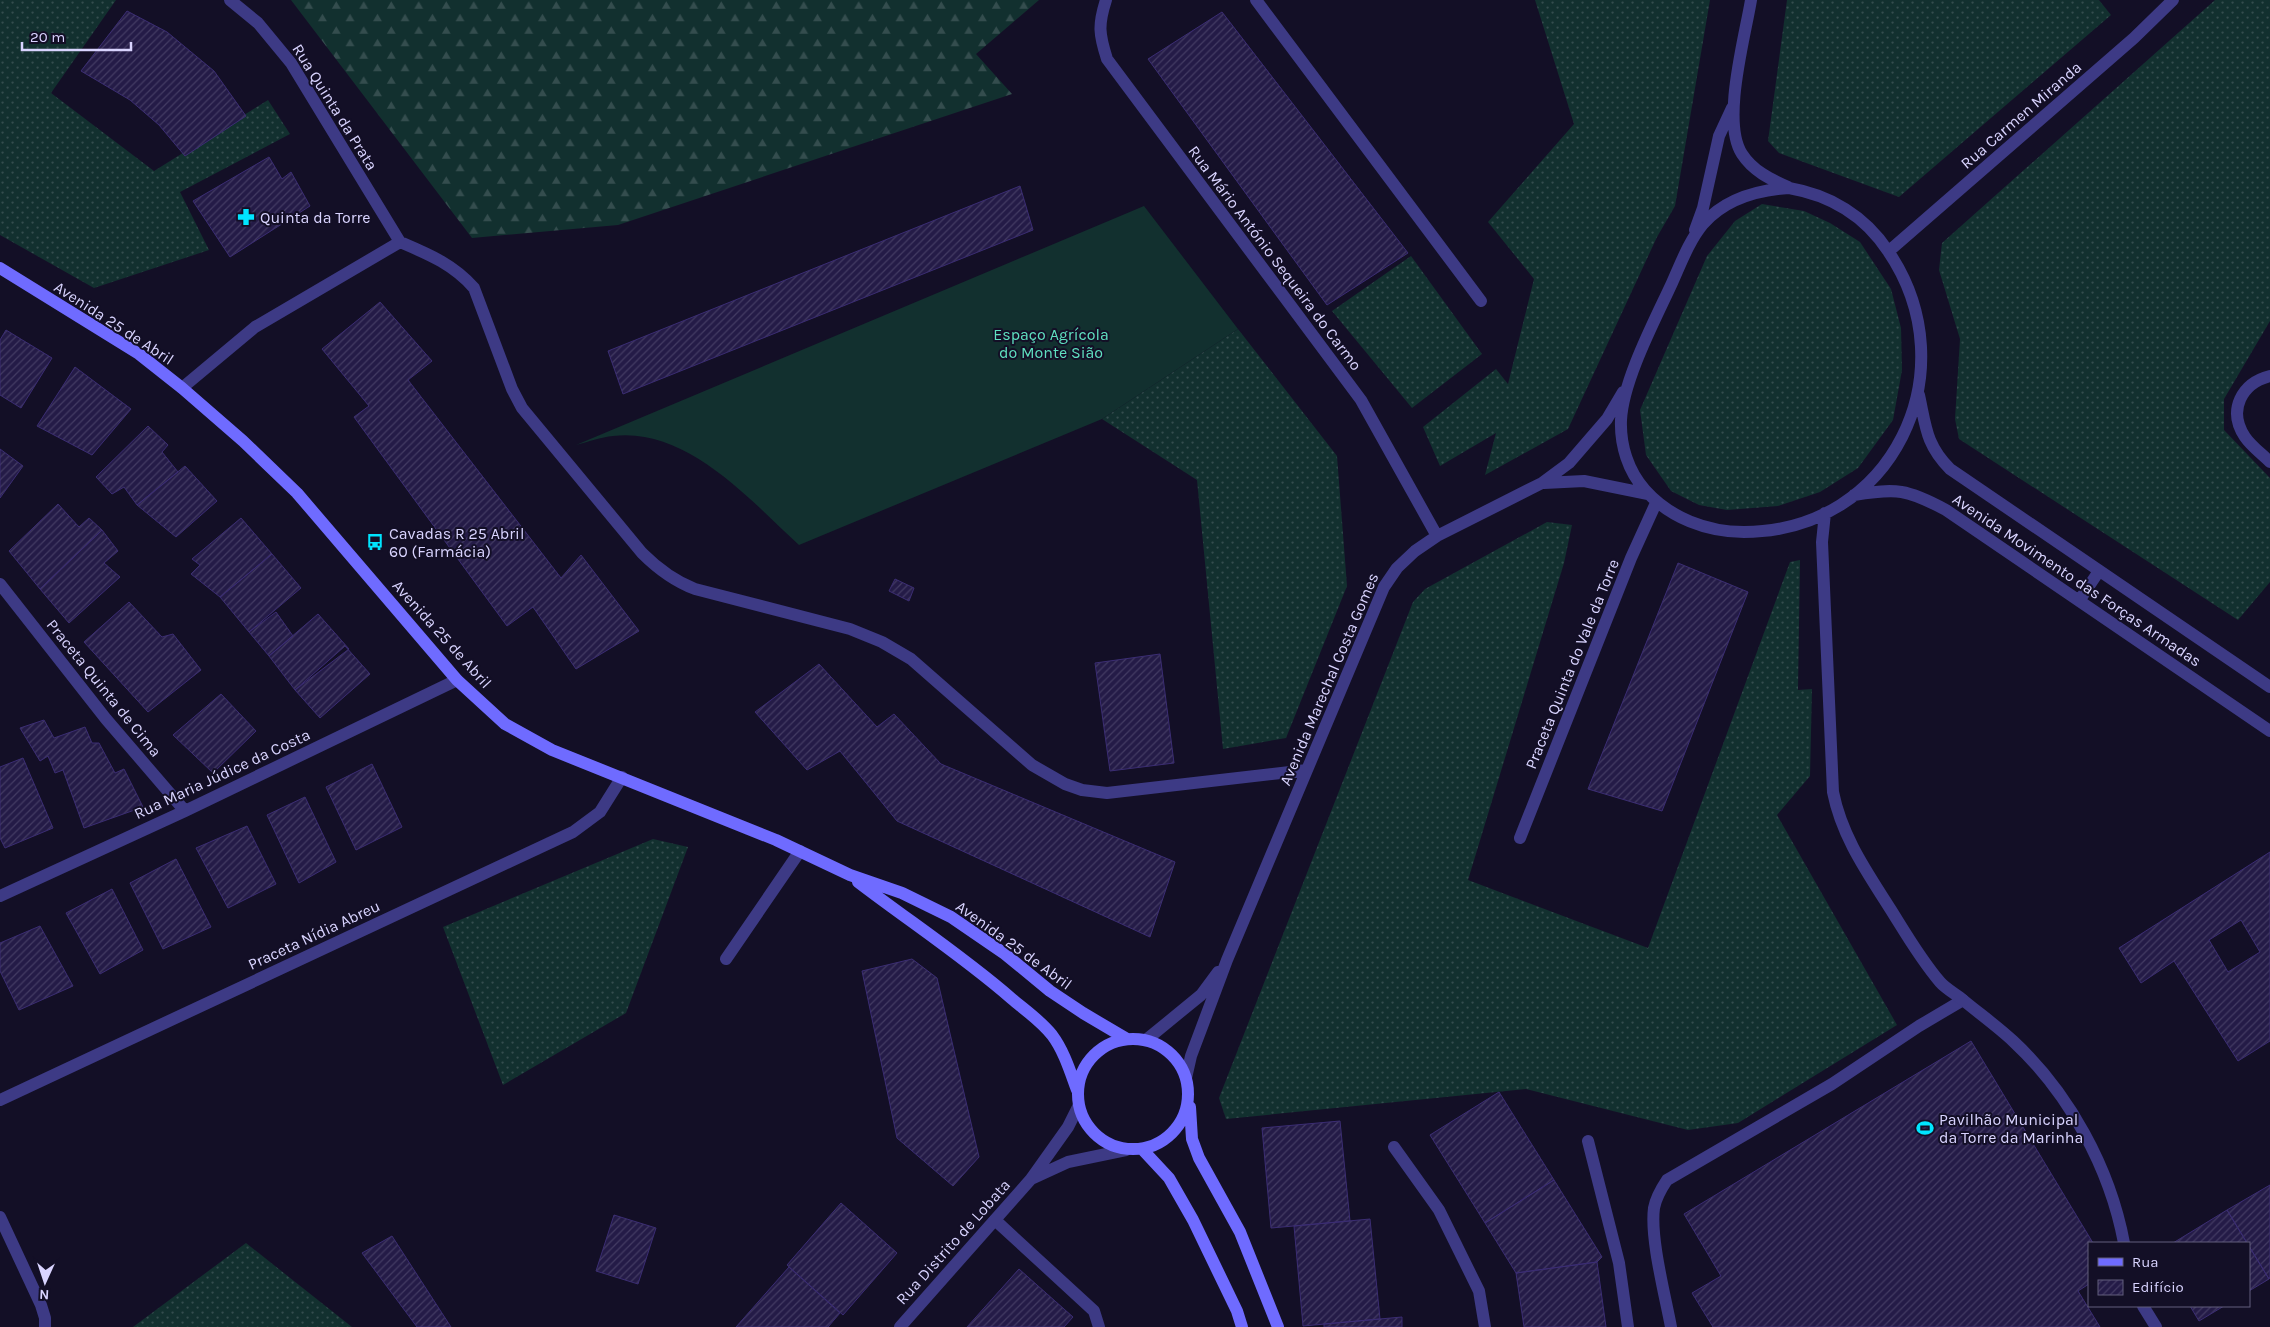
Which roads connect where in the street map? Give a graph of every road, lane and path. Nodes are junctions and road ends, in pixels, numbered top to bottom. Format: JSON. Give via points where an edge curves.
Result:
{"nodes":[{"id":1,"x":230,"y":0,"type":"edge"},
{"id":2,"x":1106,"y":0,"type":"edge"},
{"id":3,"x":1256,"y":0,"type":"edge"},
{"id":4,"x":1751,"y":0,"type":"edge"},
{"id":5,"x":2173,"y":0,"type":"edge"},
{"id":6,"x":1733,"y":106,"type":"junction"},
{"id":7,"x":1789,"y":188,"type":"junction"},
{"id":8,"x":400,"y":242,"type":"junction"},
{"id":9,"x":1690,"y":244,"type":"junction"},
{"id":10,"x":1889,"y":251,"type":"junction"},
{"id":11,"x":0,"y":268,"type":"edge"},
{"id":12,"x":1481,"y":301,"type":"dead end"},
{"id":13,"x":2270,"y":376,"type":"edge"},
{"id":14,"x":1629,"y":382,"type":"junction"},
{"id":15,"x":182,"y":388,"type":"junction"},
{"id":16,"x":1919,"y":392,"type":"junction"},
{"id":17,"x":2270,"y":462,"type":"edge"},
{"id":18,"x":1542,"y":483,"type":"junction"},
{"id":19,"x":1854,"y":495,"type":"junction"},
{"id":20,"x":1652,"y":498,"type":"junction"},
{"id":21,"x":1825,"y":513,"type":"junction"},
{"id":22,"x":1437,"y":536,"type":"junction"},
{"id":23,"x":2099,"y":571,"type":"junction"},
{"id":24,"x":0,"y":584,"type":"edge"},
{"id":25,"x":2079,"y":600,"type":"junction"},
{"id":26,"x":457,"y":680,"type":"junction"},
{"id":27,"x":2270,"y":687,"type":"edge"},
{"id":28,"x":2270,"y":731,"type":"edge"},
{"id":29,"x":1307,"y":770,"type":"junction"},
{"id":30,"x":622,"y":777,"type":"junction"},
{"id":31,"x":185,"y":811,"type":"junction"},
{"id":32,"x":1520,"y":838,"type":"dead end"},
{"id":33,"x":800,"y":851,"type":"junction"},
{"id":34,"x":850,"y":876,"type":"junction"},
{"id":35,"x":0,"y":896,"type":"edge"},
{"id":36,"x":726,"y":959,"type":"dead end"},
{"id":37,"x":1227,"y":960,"type":"junction"},
{"id":38,"x":1963,"y":1000,"type":"junction"},
{"id":39,"x":1127,"y":1039,"type":"junction"},
{"id":40,"x":1146,"y":1040,"type":"junction"},
{"id":41,"x":1186,"y":1078,"type":"junction"},
{"id":42,"x":1077,"y":1090,"type":"junction"},
{"id":43,"x":1189,"y":1096,"type":"junction"},
{"id":44,"x":0,"y":1100,"type":"edge"},
{"id":45,"x":1078,"y":1107,"type":"junction"},
{"id":46,"x":1588,"y":1141,"type":"dead end"},
{"id":47,"x":1394,"y":1147,"type":"dead end"},
{"id":48,"x":1142,"y":1149,"type":"junction"},
{"id":49,"x":1126,"y":1150,"type":"junction"},
{"id":50,"x":1031,"y":1179,"type":"junction"},
{"id":51,"x":0,"y":1217,"type":"edge"},
{"id":52,"x":995,"y":1220,"type":"junction"},
{"id":53,"x":2124,"y":1242,"type":"edge"},
{"id":54,"x":2144,"y":1307,"type":"edge"},
{"id":55,"x":45,"y":1327,"type":"edge"},
{"id":56,"x":900,"y":1327,"type":"edge"},
{"id":57,"x":1099,"y":1327,"type":"edge"},
{"id":58,"x":1242,"y":1327,"type":"edge"},
{"id":59,"x":1278,"y":1327,"type":"edge"},
{"id":60,"x":1485,"y":1327,"type":"edge"},
{"id":61,"x":1628,"y":1327,"type":"edge"},
{"id":62,"x":1671,"y":1327,"type":"edge"},
{"id":63,"x":2156,"y":1327,"type":"edge"}],
"edges":[{"from":1,"to":8,"type":"street","name":"Rua Quinta da Prata","via":[[258,23],[291,62]]},
{"from":2,"to":22,"type":"street","name":"Rua Mário António Sequeira do Carmo","via":[[1099,22],[1107,59],[1362,400]]},
{"from":3,"to":12,"type":"street"},
{"from":4,"to":6,"type":"street"},
{"from":5,"to":10,"type":"street","name":"Rua Carmen Miranda","via":[[2134,38]]},
{"from":6,"to":7,"type":"street","via":[[1734,138],[1742,154],[1769,179]]},
{"from":6,"to":9,"type":"street","via":[[1719,136]]},
{"from":7,"to":9,"type":"street","via":[[1755,192],[1730,203],[1702,225]]},
{"from":7,"to":10,"type":"street","via":[[1826,197],[1843,206],[1870,228]]},
{"from":8,"to":15,"type":"street","via":[[255,326]]},
{"from":8,"to":29,"type":"street","via":[[439,258],[474,288],[522,408],[642,553],[678,582],[850,629],[882,642],[911,659],[1032,765],[1050,777],[1082,790],[1131,791]]},
{"from":9,"to":14,"type":"street"},
{"from":10,"to":16,"type":"street","via":[[1905,279],[1919,321],[1922,354]]},
{"from":11,"to":15,"type":"main road","name":"Avenida 25 de Abril","via":[[139,354]]},
{"from":13,"to":17,"type":"street","via":[[2258,379],[2241,394],[2237,415],[2245,437]]},
{"from":14,"to":18,"type":"street","name":"Avenida Marechal Costa Gomes","via":[[1588,443],[1569,463]]},
{"from":14,"to":20,"type":"street","via":[[1622,419],[1622,441],[1636,480]]},
{"from":15,"to":26,"type":"main road","name":"Avenida 25 de Abril","via":[[297,493]]},
{"from":16,"to":19,"type":"street","via":[[1912,416],[1893,452]]},
{"from":16,"to":23,"type":"street","name":"Avenida Movimento das Forças Armadas","via":[[1929,442],[1950,469]]},
{"from":18,"to":20,"type":"street","name":"Avenida Marechal Costa Gomes","via":[[1559,480],[1607,484]]},
{"from":18,"to":22,"type":"street","name":"Avenida Marechal Costa Gomes"},
{"from":19,"to":21,"type":"street"},
{"from":19,"to":25,"type":"street","name":"Avenida Movimento das Forças Armadas","via":[[1888,489],[1924,498]]},
{"from":20,"to":21,"type":"street","via":[[1678,516],[1701,526],[1737,532],[1785,528]]},
{"from":20,"to":32,"type":"street","name":"Praceta Quinta do Vale da Torre"},
{"from":21,"to":38,"type":"street","via":[[1822,542],[1833,792],[1838,816],[1850,844],[1916,950],[1941,983]]},
{"from":22,"to":29,"type":"street","name":"Avenida Marechal Costa Gomes","via":[[1396,568],[1384,587]]},
{"from":23,"to":25,"type":"street"},
{"from":23,"to":27,"type":"street","name":"Avenida Movimento das Forças Armadas"},
{"from":24,"to":31,"type":"street","name":"Praceta Quinta de Cima","via":[[106,719]]},
{"from":25,"to":28,"type":"street","name":"Avenida Movimento das Forças Armadas"},
{"from":26,"to":30,"type":"main road","name":"Avenida 25 de Abril","via":[[505,724],[552,750]]},
{"from":26,"to":31,"type":"street","name":"Rua Maria Júdice da Costa"},
{"from":29,"to":37,"type":"street","name":"Avenida Marechal Costa Gomes"},
{"from":30,"to":33,"type":"main road","name":"Avenida 25 de Abril"},
{"from":30,"to":44,"type":"street","name":"Praceta Nídia Abreu","via":[[600,812],[573,832]]},
{"from":31,"to":35,"type":"street","name":"Rua Maria Júdice da Costa"},
{"from":33,"to":34,"type":"main road","name":"Avenida 25 de Abril"},
{"from":33,"to":36,"type":"street"},
{"from":34,"to":39,"type":"main road","name":"Avenida 25 de Abril","via":[[902,893],[951,917],[1005,954],[1050,991]]},
{"from":34,"to":42,"type":"main road","name":"Avenida 25 de Abril","via":[[917,928],[978,969],[1052,1035]]},
{"from":37,"to":40,"type":"street","name":"Avenida Marechal Costa Gomes","via":[[1201,995]]},
{"from":37,"to":41,"type":"street","name":"Avenida Marechal Costa Gomes"},
{"from":38,"to":53,"type":"street","via":[[2013,1041],[2041,1070],[2068,1107],[2112,1192]]},
{"from":38,"to":62,"type":"street","via":[[1832,1084],[1667,1180],[1658,1193],[1654,1208],[1654,1230]]},
{"from":39,"to":40,"type":"main road"},
{"from":39,"to":42,"type":"main road","via":[[1108,1044],[1092,1056],[1082,1072]]},
{"from":40,"to":41,"type":"main road","via":[[1163,1047],[1177,1060]]},
{"from":41,"to":43,"type":"main road"},
{"from":42,"to":45,"type":"main road"},
{"from":43,"to":48,"type":"main road","via":[[1186,1112],[1175,1131],[1156,1145]]},
{"from":43,"to":59,"type":"main road","via":[[1192,1139],[1199,1158],[1240,1232]]},
{"from":45,"to":49,"type":"main road","via":[[1096,1136]]},
{"from":45,"to":50,"type":"street","name":"Rua Distrito de Lobata","via":[[1068,1127]]},
{"from":46,"to":61,"type":"street","via":[[1619,1263]]},
{"from":47,"to":60,"type":"street","via":[[1439,1210],[1479,1291]]},
{"from":48,"to":49,"type":"main road"},
{"from":48,"to":58,"type":"main road","via":[[1169,1178],[1193,1220]]},
{"from":49,"to":50,"type":"street","name":"Rua Distrito de Lobata","via":[[1068,1162]]},
{"from":50,"to":52,"type":"street","name":"Rua Distrito de Lobata"},
{"from":51,"to":55,"type":"street","via":[[41,1305]]},
{"from":52,"to":56,"type":"street","name":"Rua Distrito de Lobata"},
{"from":52,"to":57,"type":"street","via":[[1094,1311]]},
{"from":54,"to":63,"type":"street"}]}
